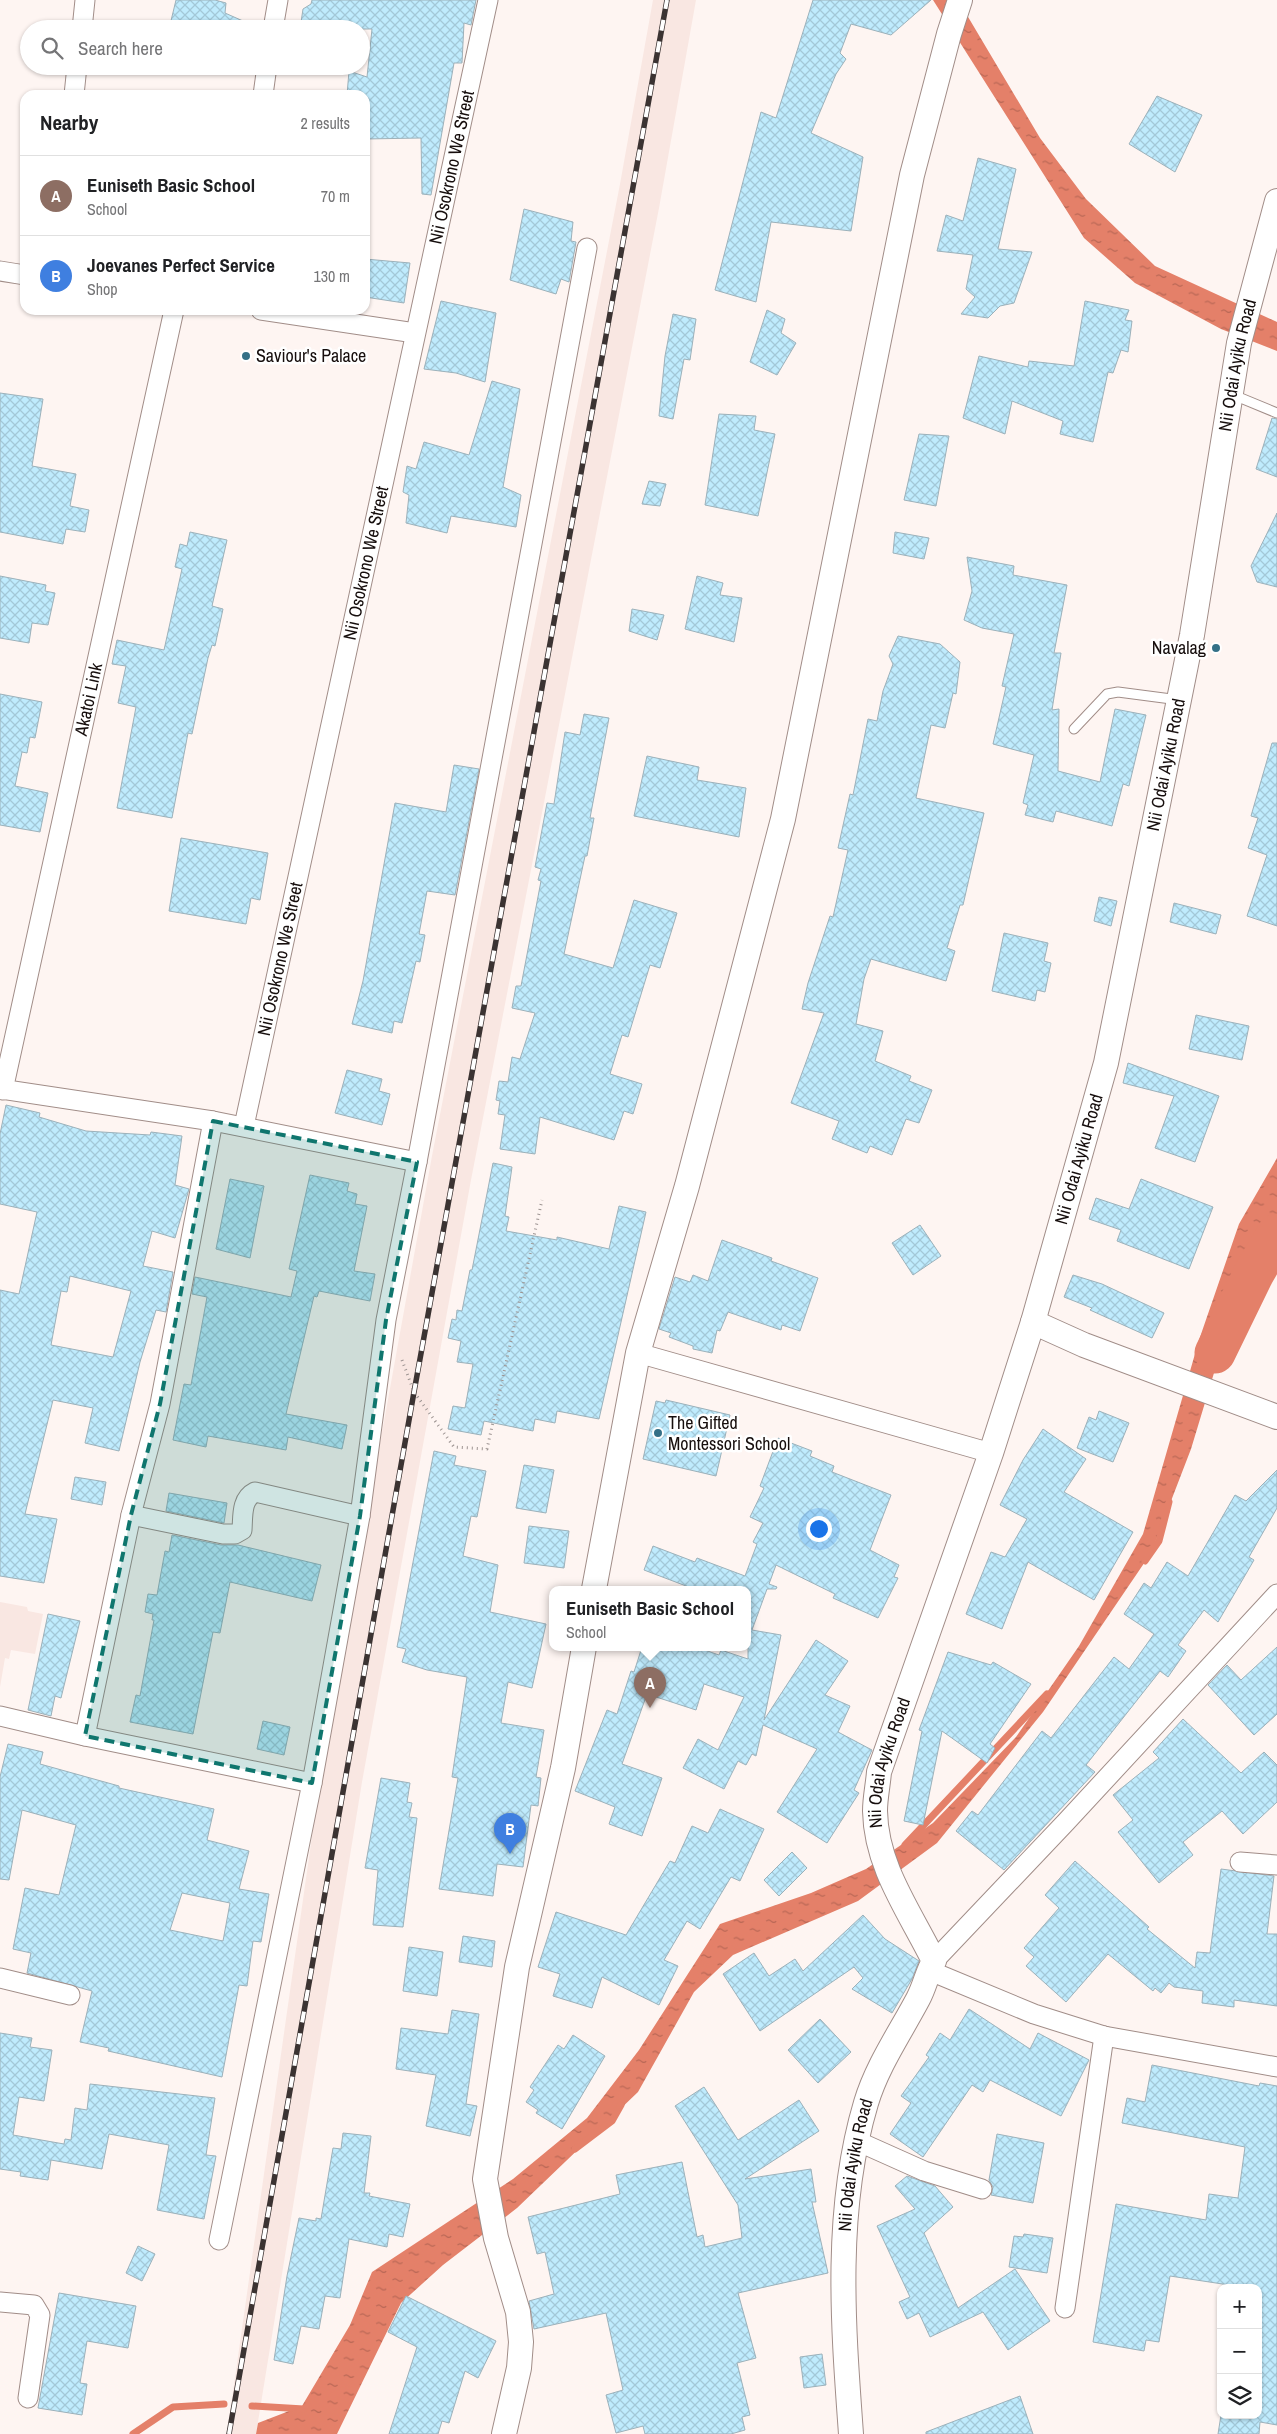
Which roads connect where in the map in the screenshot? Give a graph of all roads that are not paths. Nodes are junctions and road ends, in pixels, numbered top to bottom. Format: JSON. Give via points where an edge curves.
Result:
{"nodes":[{"id":1,"x":85,"y":0,"type":"edge"},
{"id":2,"x":278,"y":0,"type":"edge"},
{"id":3,"x":488,"y":0,"type":"edge"},
{"id":4,"x":960,"y":0,"type":"edge"},
{"id":5,"x":83,"y":20,"type":"edge"},
{"id":6,"x":275,"y":20,"type":"edge"},
{"id":7,"x":76,"y":75,"type":"edge"},
{"id":8,"x":266,"y":75,"type":"edge"},
{"id":9,"x":75,"y":90,"type":"edge"},
{"id":10,"x":264,"y":90,"type":"edge"},
{"id":11,"x":1277,"y":201,"type":"edge"},
{"id":12,"x":587,"y":248,"type":"dead end"},
{"id":13,"x":0,"y":271,"type":"edge"},
{"id":14,"x":20,"y":274,"type":"edge"},
{"id":15,"x":173,"y":315,"type":"edge"},
{"id":16,"x":294,"y":315,"type":"edge"},
{"id":17,"x":415,"y":333,"type":"junction"},
{"id":18,"x":1230,"y":394,"type":"junction"},
{"id":19,"x":1277,"y":413,"type":"edge"},
{"id":20,"x":1179,"y":700,"type":"junction"},
{"id":21,"x":1074,"y":729,"type":"dead end"},
{"id":22,"x":2,"y":1089,"type":"edge"},
{"id":23,"x":213,"y":1121,"type":"junction"},
{"id":24,"x":244,"y":1126,"type":"junction"},
{"id":25,"x":417,"y":1162,"type":"junction"},
{"id":26,"x":1033,"y":1322,"type":"junction"},
{"id":27,"x":638,"y":1354,"type":"junction"},
{"id":28,"x":1277,"y":1417,"type":"edge"},
{"id":29,"x":991,"y":1453,"type":"junction"},
{"id":30,"x":131,"y":1515,"type":"junction"},
{"id":31,"x":360,"y":1516,"type":"junction"},
{"id":32,"x":595,"y":1586,"type":"edge"},
{"id":33,"x":1277,"y":1594,"type":"edge"},
{"id":34,"x":583,"y":1651,"type":"edge"},
{"id":35,"x":0,"y":1716,"type":"edge"},
{"id":36,"x":85,"y":1736,"type":"junction"},
{"id":37,"x":312,"y":1782,"type":"junction"},
{"id":38,"x":1240,"y":1862,"type":"dead end"},
{"id":39,"x":1277,"y":1865,"type":"edge"},
{"id":40,"x":931,"y":1965,"type":"junction"},
{"id":41,"x":0,"y":1978,"type":"edge"},
{"id":42,"x":70,"y":1996,"type":"dead end"},
{"id":43,"x":1104,"y":2036,"type":"junction"},
{"id":44,"x":1277,"y":2068,"type":"edge"},
{"id":45,"x":857,"y":2141,"type":"junction"},
{"id":46,"x":982,"y":2189,"type":"dead end"},
{"id":47,"x":219,"y":2240,"type":"dead end"},
{"id":48,"x":0,"y":2302,"type":"edge"},
{"id":49,"x":1065,"y":2308,"type":"dead end"},
{"id":50,"x":28,"y":2398,"type":"dead end"},
{"id":51,"x":504,"y":2434,"type":"edge"},
{"id":52,"x":851,"y":2434,"type":"edge"}],
"edges":[{"from":1,"to":5,"type":"street"},
{"from":2,"to":6,"type":"street"},
{"from":3,"to":17,"type":"street","name":"Nii Osokrono We Street","via":[[427,290]]},
{"from":4,"to":27,"type":"street","via":[[912,175],[783,819],[687,1186]]},
{"from":7,"to":9,"type":"street"},
{"from":8,"to":10,"type":"street"},
{"from":11,"to":18,"type":"street","name":"Nii Odai Ayiku Road","via":[[1239,343]]},
{"from":12,"to":25,"type":"street"},
{"from":13,"to":14,"type":"street"},
{"from":15,"to":22,"type":"street","name":"Akatoi Link"},
{"from":16,"to":17,"type":"street"},
{"from":17,"to":24,"type":"street","name":"Nii Osokrono We Street"},
{"from":18,"to":19,"type":"lane"},
{"from":18,"to":20,"type":"street","name":"Nii Odai Ayiku Road"},
{"from":20,"to":21,"type":"lane","via":[[1118,692],[1107,694]]},
{"from":20,"to":26,"type":"street","name":"Nii Odai Ayiku Road","via":[[1106,1063]]},
{"from":22,"to":23,"type":"street"},
{"from":23,"to":24,"type":"street"},
{"from":23,"to":30,"type":"street","via":[[160,1404]]},
{"from":24,"to":25,"type":"street"},
{"from":25,"to":31,"type":"street","via":[[386,1320]]},
{"from":26,"to":28,"type":"street","via":[[1084,1345]]},
{"from":26,"to":29,"type":"street","name":"Nii Odai Ayiku Road"},
{"from":27,"to":29,"type":"street"},
{"from":27,"to":32,"type":"street"},
{"from":29,"to":40,"type":"street","name":"Nii Odai Ayiku Road","via":[[879,1772],[875,1811],[879,1845],[890,1878]]},
{"from":30,"to":31,"type":"street","via":[[235,1534],[242,1530],[244,1504],[249,1495],[256,1492]]},
{"from":30,"to":36,"type":"street"},
{"from":31,"to":37,"type":"street"},
{"from":33,"to":40,"type":"street"},
{"from":34,"to":51,"type":"street","via":[[563,1768],[517,1967],[485,2179],[496,2238],[518,2312],[521,2342],[519,2368]]},
{"from":35,"to":36,"type":"street"},
{"from":36,"to":37,"type":"street"},
{"from":37,"to":47,"type":"street"},
{"from":38,"to":39,"type":"street"},
{"from":40,"to":43,"type":"street","via":[[1034,2014]]},
{"from":40,"to":45,"type":"street","name":"Nii Odai Ayiku Road","via":[[919,1998],[886,2057],[866,2103]]},
{"from":41,"to":42,"type":"street"},
{"from":43,"to":44,"type":"street"},
{"from":43,"to":49,"type":"street"},
{"from":45,"to":46,"type":"street","via":[[924,2171]]},
{"from":45,"to":52,"type":"street","name":"Nii Odai Ayiku Road","via":[[844,2249],[844,2339]]},
{"from":48,"to":50,"type":"street","via":[[34,2305],[40,2315]]}]}
